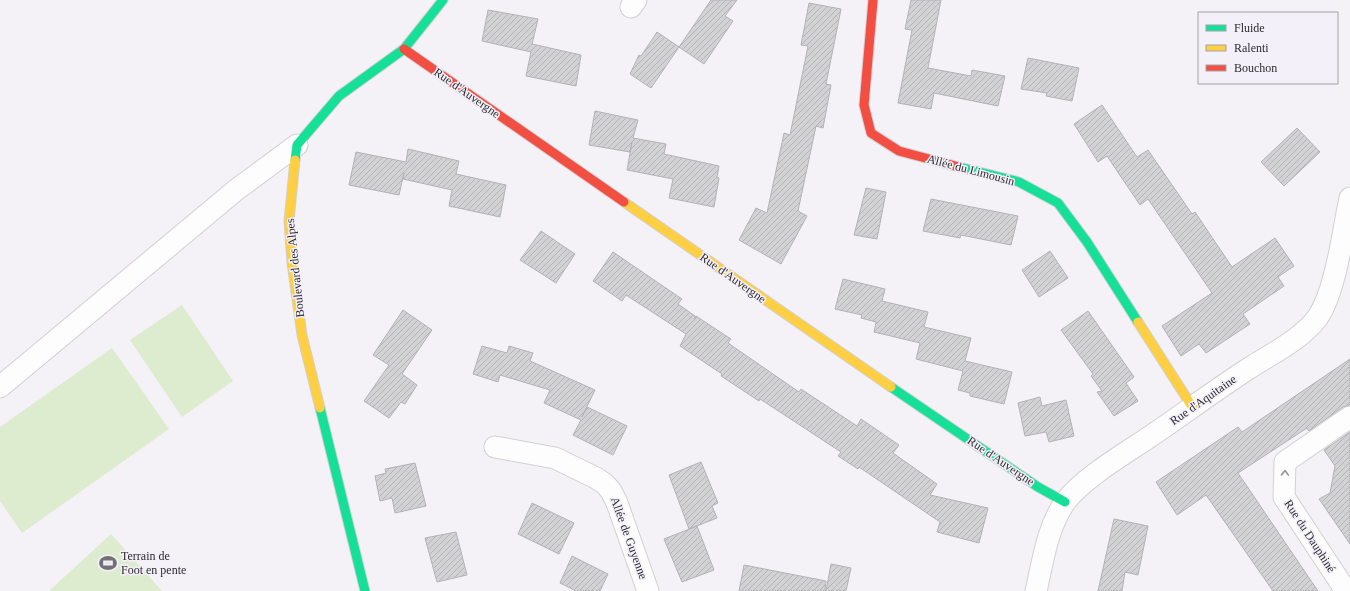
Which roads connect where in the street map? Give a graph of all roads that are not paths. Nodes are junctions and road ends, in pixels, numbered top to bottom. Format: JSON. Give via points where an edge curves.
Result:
{"nodes":[{"id":1,"x":443,"y":0,"type":"edge"},
{"id":2,"x":873,"y":0,"type":"edge"},
{"id":3,"x":404,"y":49,"type":"junction"},
{"id":4,"x":297,"y":145,"type":"junction"},
{"id":5,"x":1350,"y":198,"type":"edge"},
{"id":6,"x":0,"y":387,"type":"edge"},
{"id":7,"x":1193,"y":408,"type":"junction"},
{"id":8,"x":1350,"y":417,"type":"edge"},
{"id":9,"x":495,"y":447,"type":"dead end"},
{"id":10,"x":1065,"y":502,"type":"junction"},
{"id":11,"x":365,"y":591,"type":"edge"},
{"id":12,"x":648,"y":591,"type":"edge"},
{"id":13,"x":1036,"y":591,"type":"edge"},
{"id":14,"x":1346,"y":591,"type":"edge"}],
"edges":[{"from":1,"to":3,"type":"street"},
{"from":2,"to":7,"type":"street","name":"Allée du Limousin","via":[[864,105],[872,133],[899,151],[1019,182],[1058,204],[1087,242]]},
{"from":3,"to":4,"type":"street","via":[[339,96]]},
{"from":3,"to":10,"type":"street","name":"Rue d'Auvergne","via":[[768,303],[1038,487]]},
{"from":4,"to":6,"type":"street","via":[[236,190]]},
{"from":4,"to":11,"type":"street","name":"Boulevard des Alpes","via":[[289,221],[302,335]]},
{"from":5,"to":7,"type":"street","name":"Rue d'Aquitaine","via":[[1327,302],[1317,318],[1302,334]]},
{"from":7,"to":10,"type":"street","name":"Rue d'Aquitaine","via":[[1081,485]]},
{"from":14,"to":8,"type":"street","name":"Rue du Dauphiné","one_way":true,"via":[[1284,498],[1285,462]]},
{"from":9,"to":12,"type":"street","name":"Allée de Guyenne","via":[[554,458],[604,484],[611,491],[617,504]]},
{"from":10,"to":13,"type":"street","name":"Rue d'Aquitaine","via":[[1046,546]]}]}
